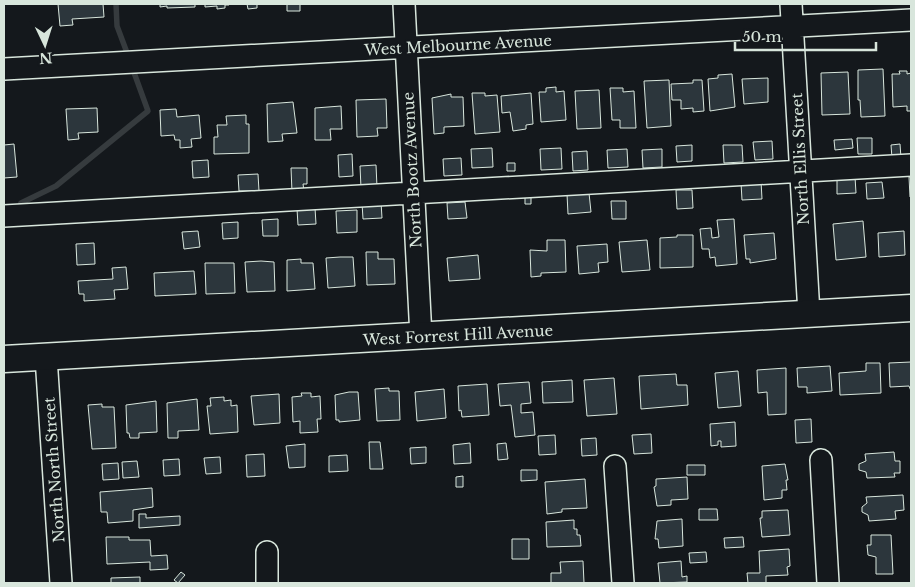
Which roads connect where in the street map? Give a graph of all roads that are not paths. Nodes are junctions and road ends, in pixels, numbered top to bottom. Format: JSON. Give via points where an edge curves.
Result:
{"nodes":[{"id":1,"x":404,"y":4,"type":"edge"},
{"id":2,"x":791,"y":4,"type":"edge"},
{"id":3,"x":911,"y":20,"type":"edge"},
{"id":4,"x":792,"y":27,"type":"junction"},
{"id":5,"x":406,"y":47,"type":"junction"},
{"id":6,"x":4,"y":69,"type":"edge"},
{"id":7,"x":911,"y":165,"type":"edge"},
{"id":8,"x":800,"y":171,"type":"junction"},
{"id":9,"x":414,"y":193,"type":"junction"},
{"id":10,"x":4,"y":216,"type":"edge"},
{"id":11,"x":911,"y":308,"type":"edge"},
{"id":12,"x":808,"y":314,"type":"junction"},
{"id":13,"x":421,"y":337,"type":"junction"},
{"id":14,"x":46,"y":357,"type":"junction"},
{"id":15,"x":4,"y":359,"type":"edge"},
{"id":16,"x":821,"y":460,"type":"dead end"},
{"id":17,"x":615,"y":466,"type":"dead end"},
{"id":18,"x":267,"y":552,"type":"dead end"},
{"id":19,"x":61,"y":583,"type":"edge"},
{"id":20,"x":267,"y":583,"type":"edge"},
{"id":21,"x":623,"y":583,"type":"edge"},
{"id":22,"x":828,"y":583,"type":"edge"}],
"edges":[{"from":1,"to":5,"type":"street","name":"North Bootz Avenue"},
{"from":2,"to":4,"type":"street","name":"North Ellis Street"},
{"from":3,"to":4,"type":"street","name":"West Melbourne Avenue"},
{"from":4,"to":5,"type":"street","name":"West Melbourne Avenue"},
{"from":4,"to":8,"type":"street","name":"North Ellis Street"},
{"from":5,"to":6,"type":"street","name":"West Melbourne Avenue"},
{"from":5,"to":9,"type":"street","name":"North Bootz Avenue"},
{"from":7,"to":8,"type":"street"},
{"from":8,"to":9,"type":"street"},
{"from":8,"to":12,"type":"street","name":"North Ellis Street"},
{"from":9,"to":10,"type":"street"},
{"from":9,"to":13,"type":"street","name":"North Bootz Avenue"},
{"from":11,"to":12,"type":"main road","name":"West Forrest Hill Avenue"},
{"from":12,"to":13,"type":"main road","name":"West Forrest Hill Avenue"},
{"from":13,"to":14,"type":"main road","name":"West Forrest Hill Avenue"},
{"from":14,"to":15,"type":"main road","name":"West Forrest Hill Avenue"},
{"from":14,"to":19,"type":"street","name":"North North Street"},
{"from":16,"to":22,"type":"street"},
{"from":17,"to":21,"type":"street"},
{"from":18,"to":20,"type":"street"}]}
